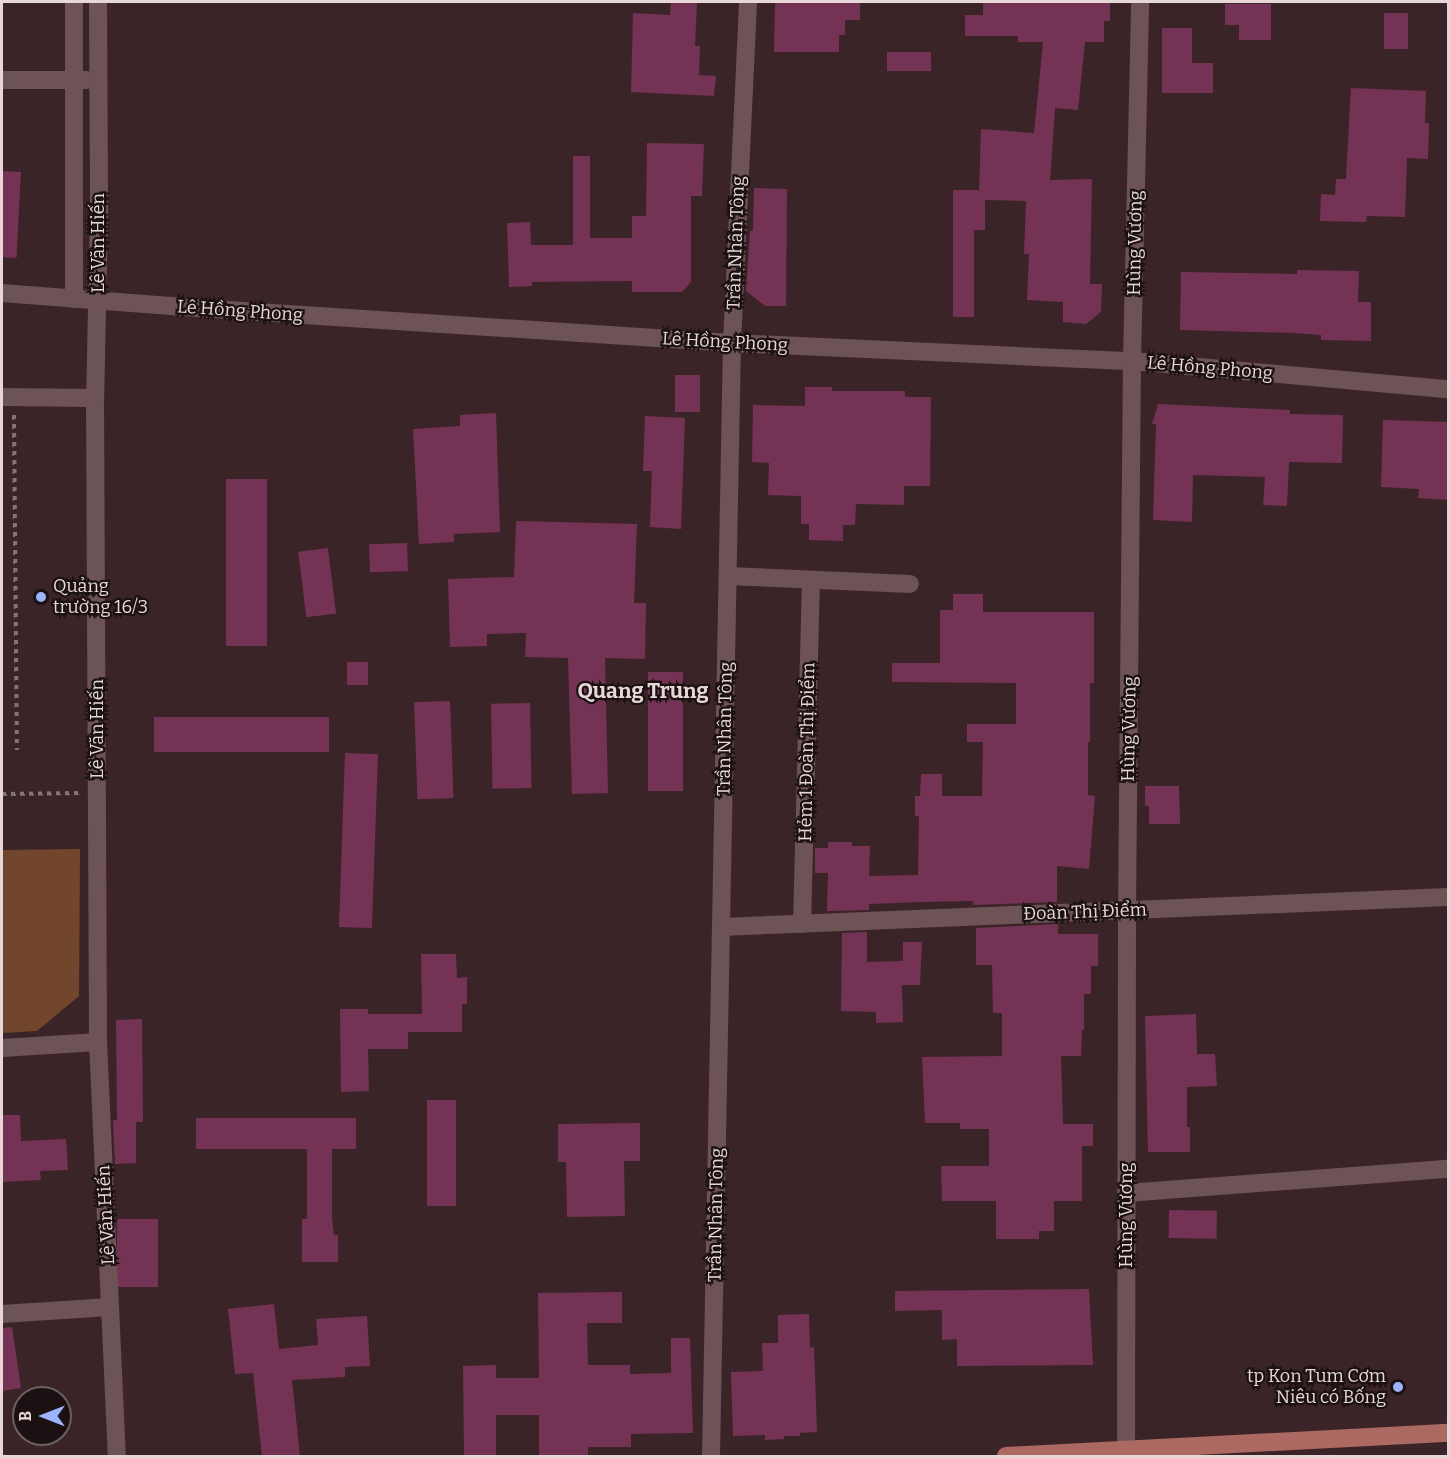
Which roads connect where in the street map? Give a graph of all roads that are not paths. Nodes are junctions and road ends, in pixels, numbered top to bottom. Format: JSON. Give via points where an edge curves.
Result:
{"nodes":[{"id":1,"x":74,"y":2,"type":"edge"},
{"id":2,"x":98,"y":2,"type":"edge"},
{"id":3,"x":748,"y":2,"type":"edge"},
{"id":4,"x":1140,"y":2,"type":"edge"},
{"id":5,"x":2,"y":80,"type":"edge"},
{"id":6,"x":98,"y":80,"type":"junction"},
{"id":7,"x":75,"y":81,"type":"junction"},
{"id":8,"x":2,"y":293,"type":"edge"},
{"id":9,"x":74,"y":299,"type":"junction"},
{"id":10,"x":98,"y":301,"type":"junction"},
{"id":11,"x":732,"y":344,"type":"junction"},
{"id":12,"x":1132,"y":361,"type":"junction"},
{"id":13,"x":1449,"y":389,"type":"edge"},
{"id":14,"x":7,"y":397,"type":"edge"},
{"id":15,"x":95,"y":399,"type":"junction"},
{"id":16,"x":728,"y":576,"type":"junction"},
{"id":17,"x":811,"y":580,"type":"junction"},
{"id":18,"x":910,"y":584,"type":"dead end"},
{"id":19,"x":1449,"y":897,"type":"edge"},
{"id":20,"x":1127,"y":911,"type":"junction"},
{"id":21,"x":802,"y":924,"type":"junction"},
{"id":22,"x":721,"y":927,"type":"junction"},
{"id":23,"x":98,"y":1042,"type":"junction"},
{"id":24,"x":2,"y":1047,"type":"edge"},
{"id":25,"x":1449,"y":1169,"type":"edge"},
{"id":26,"x":1126,"y":1193,"type":"junction"},
{"id":27,"x":110,"y":1307,"type":"junction"},
{"id":28,"x":2,"y":1314,"type":"edge"},
{"id":29,"x":1449,"y":1433,"type":"edge"},
{"id":30,"x":1126,"y":1453,"type":"edge"},
{"id":31,"x":117,"y":1456,"type":"edge"},
{"id":32,"x":711,"y":1456,"type":"edge"},
{"id":33,"x":1006,"y":1456,"type":"edge"}],
"edges":[{"from":1,"to":7,"type":"street","name":"Lê Văn Hiến"},
{"from":2,"to":6,"type":"street","name":"Lê Văn Hiến"},
{"from":3,"to":11,"type":"street","name":"Trần Nhân Tông"},
{"from":4,"to":12,"type":"street","name":"Hùng Vương"},
{"from":5,"to":7,"type":"street"},
{"from":6,"to":7,"type":"street"},
{"from":6,"to":10,"type":"street","name":"Lê Văn Hiến"},
{"from":7,"to":9,"type":"street","name":"Lê Văn Hiến"},
{"from":8,"to":9,"type":"street","name":"Lê Hồng Phong"},
{"from":9,"to":10,"type":"street","name":"Lê Hồng Phong"},
{"from":10,"to":11,"type":"street","name":"Lê Hồng Phong"},
{"from":10,"to":15,"type":"street","name":"Lê Văn Hiến"},
{"from":11,"to":12,"type":"street","name":"Lê Hồng Phong"},
{"from":11,"to":16,"type":"street","name":"Trần Nhân Tông"},
{"from":12,"to":13,"type":"street","name":"Lê Hồng Phong"},
{"from":12,"to":20,"type":"street","name":"Hùng Vương"},
{"from":14,"to":15,"type":"street"},
{"from":15,"to":23,"type":"street","name":"Lê Văn Hiến"},
{"from":16,"to":17,"type":"street"},
{"from":16,"to":22,"type":"street","name":"Trần Nhân Tông"},
{"from":17,"to":18,"type":"street"},
{"from":17,"to":21,"type":"street","name":"Hẻm 1 Đoàn Thị Điểm"},
{"from":19,"to":20,"type":"street","name":"Đoàn Thị Điểm"},
{"from":20,"to":21,"type":"street","name":"Đoàn Thị Điểm"},
{"from":20,"to":26,"type":"street","name":"Hùng Vương"},
{"from":21,"to":22,"type":"street","name":"Đoàn Thị Điểm"},
{"from":22,"to":32,"type":"street","name":"Trần Nhân Tông"},
{"from":23,"to":24,"type":"street"},
{"from":23,"to":27,"type":"street","name":"Lê Văn Hiến"},
{"from":25,"to":26,"type":"street"},
{"from":26,"to":30,"type":"street","name":"Hùng Vương"},
{"from":27,"to":28,"type":"street"},
{"from":27,"to":31,"type":"street","name":"Lê Văn Hiến"},
{"from":29,"to":30,"type":"main road"},
{"from":30,"to":33,"type":"main road"}]}
